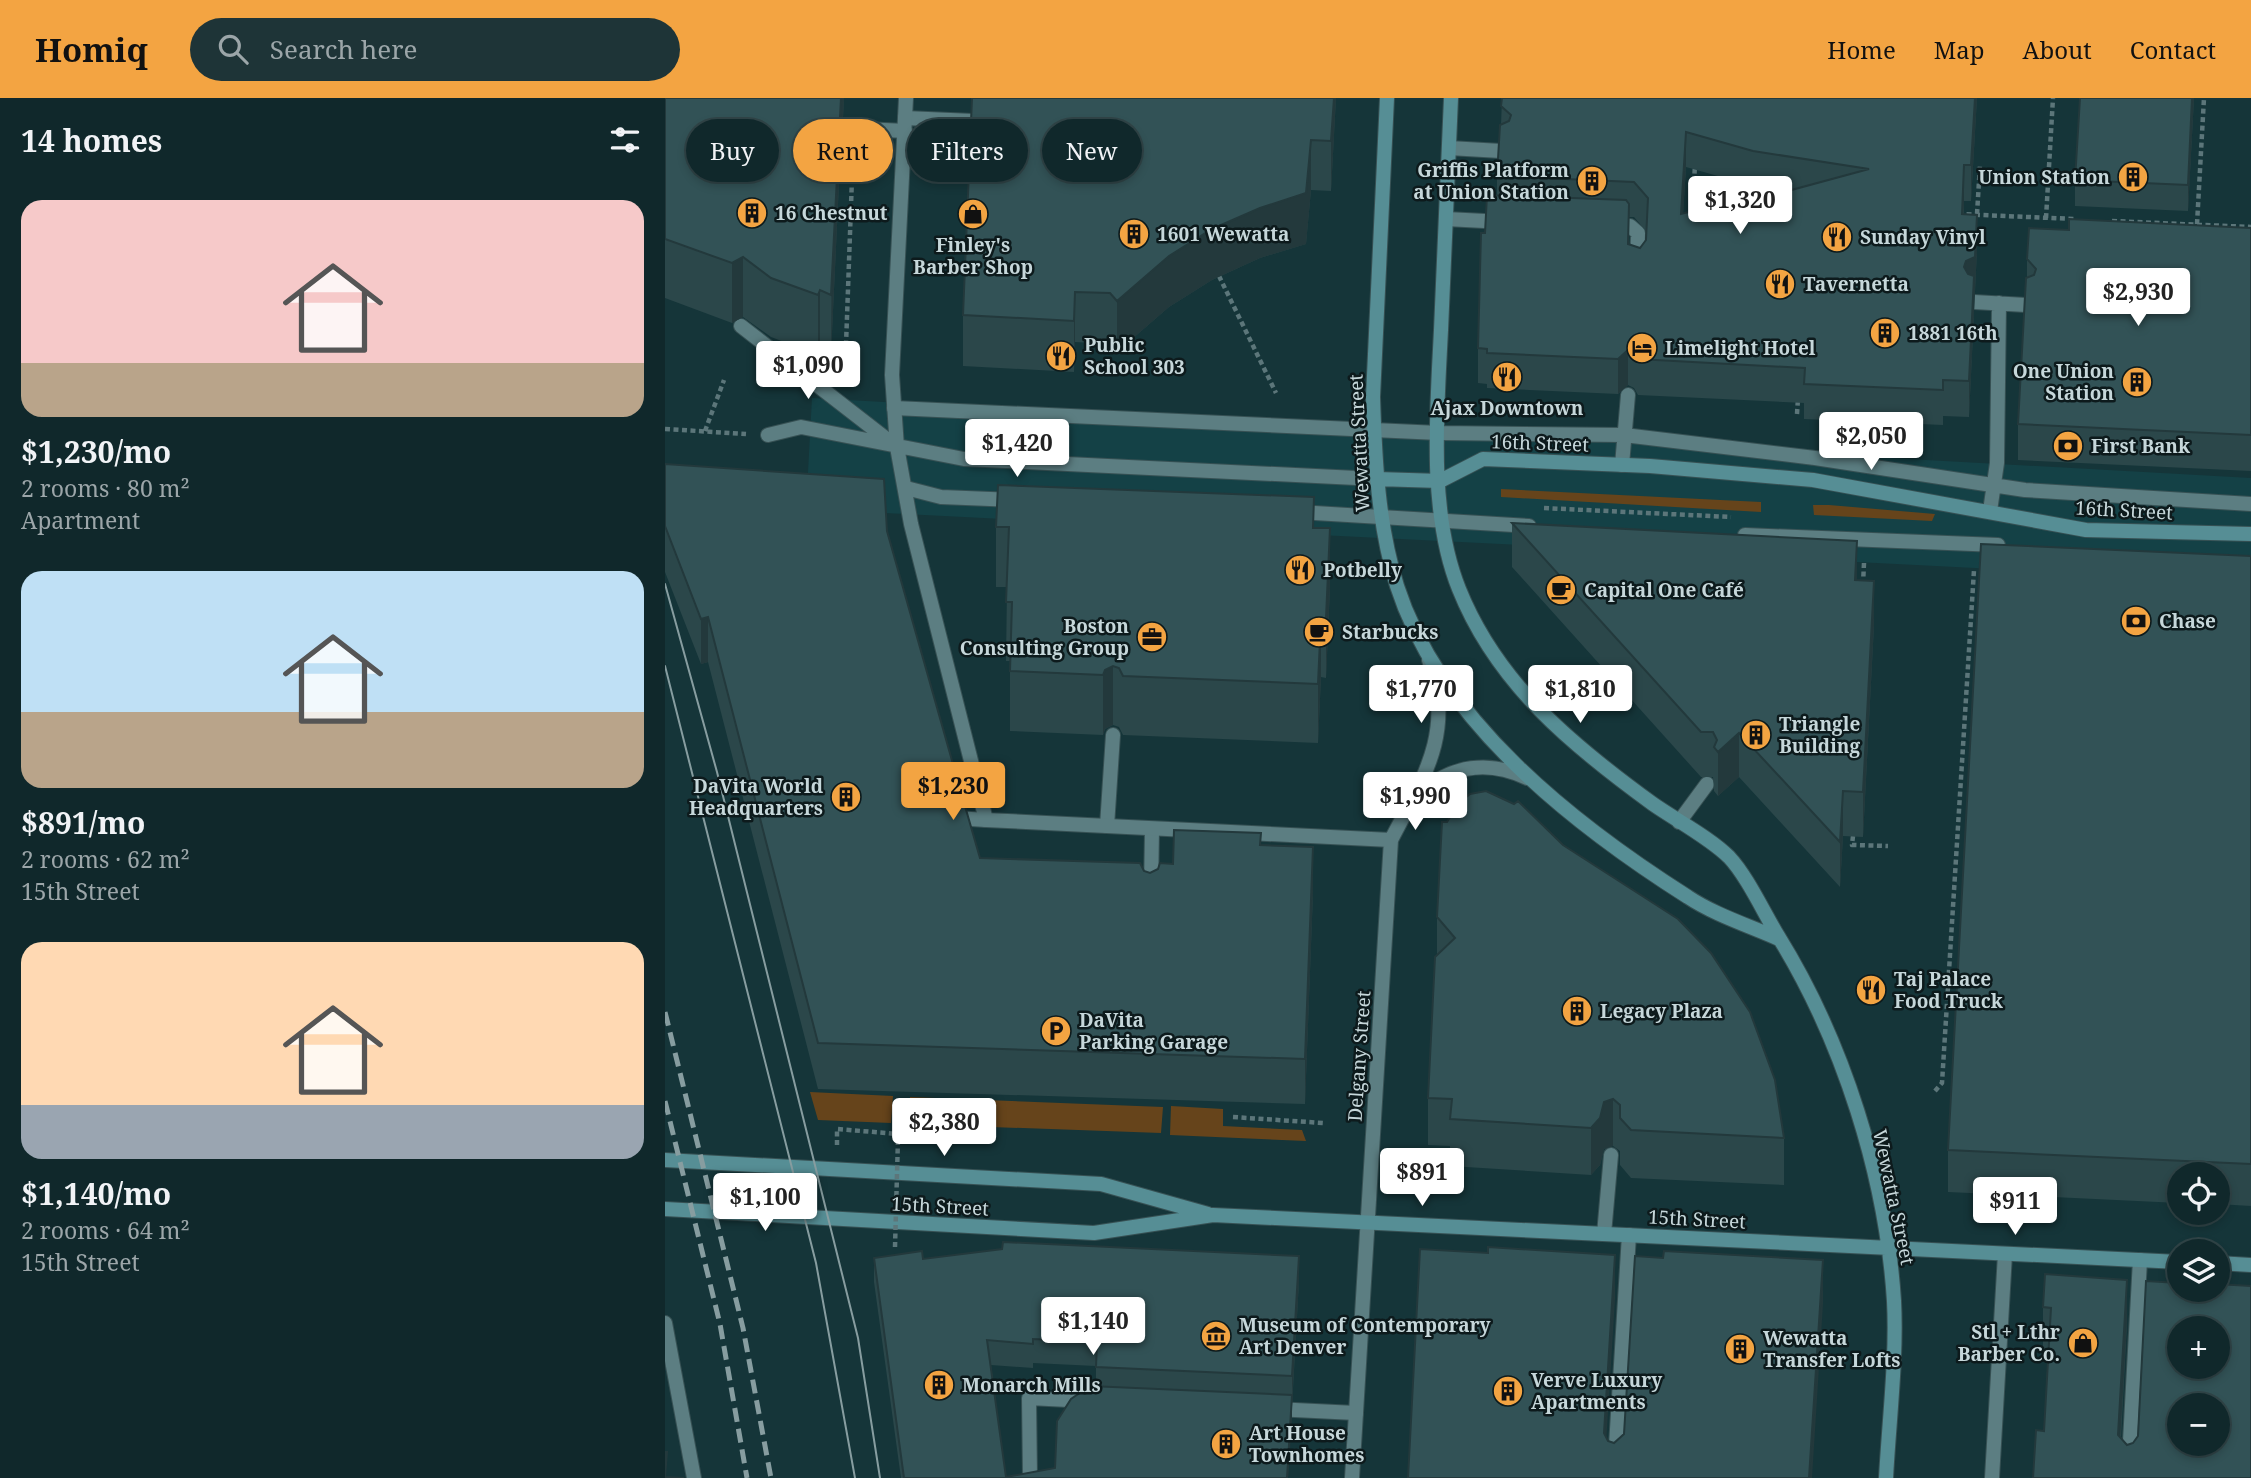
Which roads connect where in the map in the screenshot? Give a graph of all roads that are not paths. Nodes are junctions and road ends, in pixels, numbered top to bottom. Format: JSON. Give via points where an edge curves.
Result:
{"nodes":[{"id":1,"x":906,"y":98,"type":"edge"},
{"id":2,"x":1387,"y":98,"type":"edge"},
{"id":3,"x":1451,"y":98,"type":"edge"},
{"id":4,"x":905,"y":125,"type":"junction"},
{"id":5,"x":893,"y":126,"type":"edge"},
{"id":6,"x":1449,"y":148,"type":"junction"},
{"id":7,"x":1501,"y":151,"type":"edge"},
{"id":8,"x":1445,"y":219,"type":"junction"},
{"id":9,"x":1523,"y":222,"type":"edge"},
{"id":10,"x":1603,"y":225,"type":"edge"},
{"id":11,"x":1636,"y":275,"type":"edge"},
{"id":12,"x":1974,"y":302,"type":"edge"},
{"id":13,"x":1999,"y":303,"type":"junction"},
{"id":14,"x":2026,"y":304,"type":"edge"},
{"id":15,"x":741,"y":326,"type":"edge"},
{"id":16,"x":1628,"y":394,"type":"edge"},
{"id":17,"x":894,"y":408,"type":"junction"},
{"id":18,"x":1374,"y":431,"type":"junction"},
{"id":19,"x":1439,"y":433,"type":"junction"},
{"id":20,"x":768,"y":435,"type":"road end"},
{"id":21,"x":1625,"y":435,"type":"junction"},
{"id":22,"x":897,"y":447,"type":"junction"},
{"id":23,"x":1622,"y":465,"type":"junction"},
{"id":24,"x":1377,"y":479,"type":"junction"},
{"id":25,"x":1440,"y":481,"type":"junction"},
{"id":26,"x":1994,"y":486,"type":"junction"},
{"id":27,"x":906,"y":488,"type":"junction"},
{"id":28,"x":1024,"y":500,"type":"edge"},
{"id":29,"x":2251,"y":504,"type":"edge"},
{"id":30,"x":1990,"y":511,"type":"junction"},
{"id":31,"x":1287,"y":512,"type":"edge"},
{"id":32,"x":1381,"y":515,"type":"junction"},
{"id":33,"x":1442,"y":522,"type":"junction"},
{"id":34,"x":1546,"y":527,"type":"edge"},
{"id":35,"x":2251,"y":534,"type":"edge"},
{"id":36,"x":1734,"y":535,"type":"edge"},
{"id":37,"x":2017,"y":546,"type":"edge"},
{"id":38,"x":1423,"y":643,"type":"junction"},
{"id":39,"x":1112,"y":735,"type":"edge"},
{"id":40,"x":1533,"y":780,"type":"junction"},
{"id":41,"x":1707,"y":784,"type":"edge"},
{"id":42,"x":1408,"y":807,"type":"junction"},
{"id":43,"x":956,"y":818,"type":"edge"},
{"id":44,"x":986,"y":820,"type":"junction"},
{"id":45,"x":1679,"y":822,"type":"junction"},
{"id":46,"x":1107,"y":826,"type":"junction"},
{"id":47,"x":1152,"y":829,"type":"junction"},
{"id":48,"x":1391,"y":840,"type":"junction"},
{"id":49,"x":1150,"y":909,"type":"edge"},
{"id":50,"x":1780,"y":940,"type":"junction"},
{"id":51,"x":1611,"y":1155,"type":"edge"},
{"id":52,"x":665,"y":1160,"type":"edge"},
{"id":53,"x":665,"y":1209,"type":"edge"},
{"id":54,"x":1213,"y":1215,"type":"junction"},
{"id":55,"x":1368,"y":1223,"type":"junction"},
{"id":56,"x":1604,"y":1234,"type":"junction"},
{"id":57,"x":1629,"y":1236,"type":"junction"},
{"id":58,"x":1888,"y":1248,"type":"junction"},
{"id":59,"x":2005,"y":1254,"type":"junction"},
{"id":60,"x":2140,"y":1260,"type":"junction"},
{"id":61,"x":2167,"y":1261,"type":"edge"},
{"id":62,"x":2230,"y":1264,"type":"edge"},
{"id":63,"x":2251,"y":1265,"type":"edge"},
{"id":64,"x":665,"y":1323,"type":"edge"},
{"id":65,"x":1108,"y":1402,"type":"edge"},
{"id":66,"x":1257,"y":1409,"type":"edge"},
{"id":67,"x":1356,"y":1413,"type":"junction"},
{"id":68,"x":694,"y":1478,"type":"edge"},
{"id":69,"x":1030,"y":1478,"type":"edge"},
{"id":70,"x":1352,"y":1478,"type":"edge"},
{"id":71,"x":1614,"y":1478,"type":"edge"},
{"id":72,"x":1886,"y":1478,"type":"edge"},
{"id":73,"x":1991,"y":1478,"type":"edge"},
{"id":74,"x":2128,"y":1478,"type":"edge"}],
"edges":[{"from":1,"to":4,"type":"street"},
{"from":2,"to":18,"type":"street","name":"Wewatta Street"},
{"from":3,"to":6,"type":"street","name":"Wewatta Street"},
{"from":4,"to":5,"type":"street"},
{"from":4,"to":17,"type":"street"},
{"from":6,"to":7,"type":"street"},
{"from":6,"to":8,"type":"street","name":"Wewatta Street"},
{"from":8,"to":9,"type":"street"},
{"from":8,"to":19,"type":"street","name":"Wewatta Street"},
{"from":10,"to":11,"type":"street","via":[[1630,226],[1638,233]]},
{"from":12,"to":13,"type":"street"},
{"from":13,"to":14,"type":"street"},
{"from":13,"to":26,"type":"street"},
{"from":15,"to":22,"type":"street"},
{"from":16,"to":21,"type":"street"},
{"from":17,"to":18,"type":"street","name":"16th Street"},
{"from":17,"to":22,"type":"street"},
{"from":18,"to":19,"type":"street","name":"16th Street"},
{"from":18,"to":24,"type":"street","name":"Wewatta Street"},
{"from":19,"to":21,"type":"street","name":"16th Street"},
{"from":19,"to":25,"type":"street","name":"Wewatta Street"},
{"from":20,"to":22,"type":"street","name":"16th Street","via":[[801,427]]},
{"from":21,"to":23,"type":"street"},
{"from":21,"to":26,"type":"street","name":"16th Street"},
{"from":22,"to":24,"type":"street","name":"16th Street","via":[[964,459]]},
{"from":22,"to":27,"type":"street"},
{"from":23,"to":25,"type":"street","name":"16th Street","via":[[1483,459]]},
{"from":23,"to":30,"type":"street","name":"16th Street","via":[[1813,480]]},
{"from":24,"to":25,"type":"street","name":"16th Street"},
{"from":24,"to":32,"type":"street","name":"Wewatta Street"},
{"from":25,"to":33,"type":"street","name":"Wewatta Street"},
{"from":26,"to":29,"type":"street","name":"16th Street"},
{"from":26,"to":30,"type":"street"},
{"from":27,"to":28,"type":"street","via":[[941,497]]},
{"from":27,"to":44,"type":"street","via":[[911,524]]},
{"from":30,"to":35,"type":"street","name":"16th Street","via":[[2086,530]]},
{"from":31,"to":32,"type":"street"},
{"from":32,"to":33,"type":"street"},
{"from":32,"to":38,"type":"street","name":"Wewatta Street","via":[[1397,585]]},
{"from":33,"to":34,"type":"street"},
{"from":33,"to":45,"type":"street","name":"Wewatta Street","via":[[1447,551],[1471,617],[1527,699],[1611,774]]},
{"from":36,"to":37,"type":"street"},
{"from":38,"to":40,"type":"street","name":"Wewatta Street","via":[[1483,730]]},
{"from":38,"to":42,"type":"street","name":"Delgany Street","via":[[1437,688],[1438,736],[1423,783]]},
{"from":39,"to":46,"type":"street"},
{"from":40,"to":42,"type":"street","name":"Delgany Street","via":[[1494,767],[1474,767],[1437,779]]},
{"from":40,"to":50,"type":"street","name":"Wewatta Street","via":[[1575,817],[1690,899]]},
{"from":41,"to":45,"type":"street"},
{"from":42,"to":48,"type":"street","name":"Delgany Street"},
{"from":43,"to":44,"type":"street"},
{"from":44,"to":46,"type":"street"},
{"from":45,"to":50,"type":"street","name":"Wewatta Street","via":[[1729,858]]},
{"from":46,"to":47,"type":"street"},
{"from":47,"to":48,"type":"street"},
{"from":47,"to":49,"type":"street"},
{"from":48,"to":55,"type":"street","name":"Delgany Street"},
{"from":50,"to":58,"type":"street","name":"Wewatta Street","via":[[1835,1042],[1856,1108]]},
{"from":51,"to":56,"type":"street"},
{"from":52,"to":54,"type":"street","name":"15th Street","via":[[1101,1184]]},
{"from":53,"to":54,"type":"street","name":"15th Street","via":[[1094,1233]]},
{"from":54,"to":55,"type":"street","name":"15th Street"},
{"from":55,"to":56,"type":"street","name":"15th Street"},
{"from":55,"to":67,"type":"street","name":"Delgany Street"},
{"from":56,"to":57,"type":"street","name":"15th Street"},
{"from":57,"to":58,"type":"street","name":"15th Street"},
{"from":57,"to":71,"type":"street"},
{"from":58,"to":59,"type":"street","name":"15th Street"},
{"from":58,"to":72,"type":"street","name":"Wewatta Street","via":[[1894,1304]]},
{"from":59,"to":60,"type":"street","name":"15th Street"},
{"from":59,"to":73,"type":"street"},
{"from":60,"to":61,"type":"street","name":"15th Street"},
{"from":60,"to":74,"type":"street"},
{"from":62,"to":63,"type":"street"},
{"from":64,"to":68,"type":"street"},
{"from":65,"to":69,"type":"street","via":[[1028,1398]]},
{"from":66,"to":67,"type":"street"},
{"from":67,"to":70,"type":"street","name":"Delgany Street"}]}
